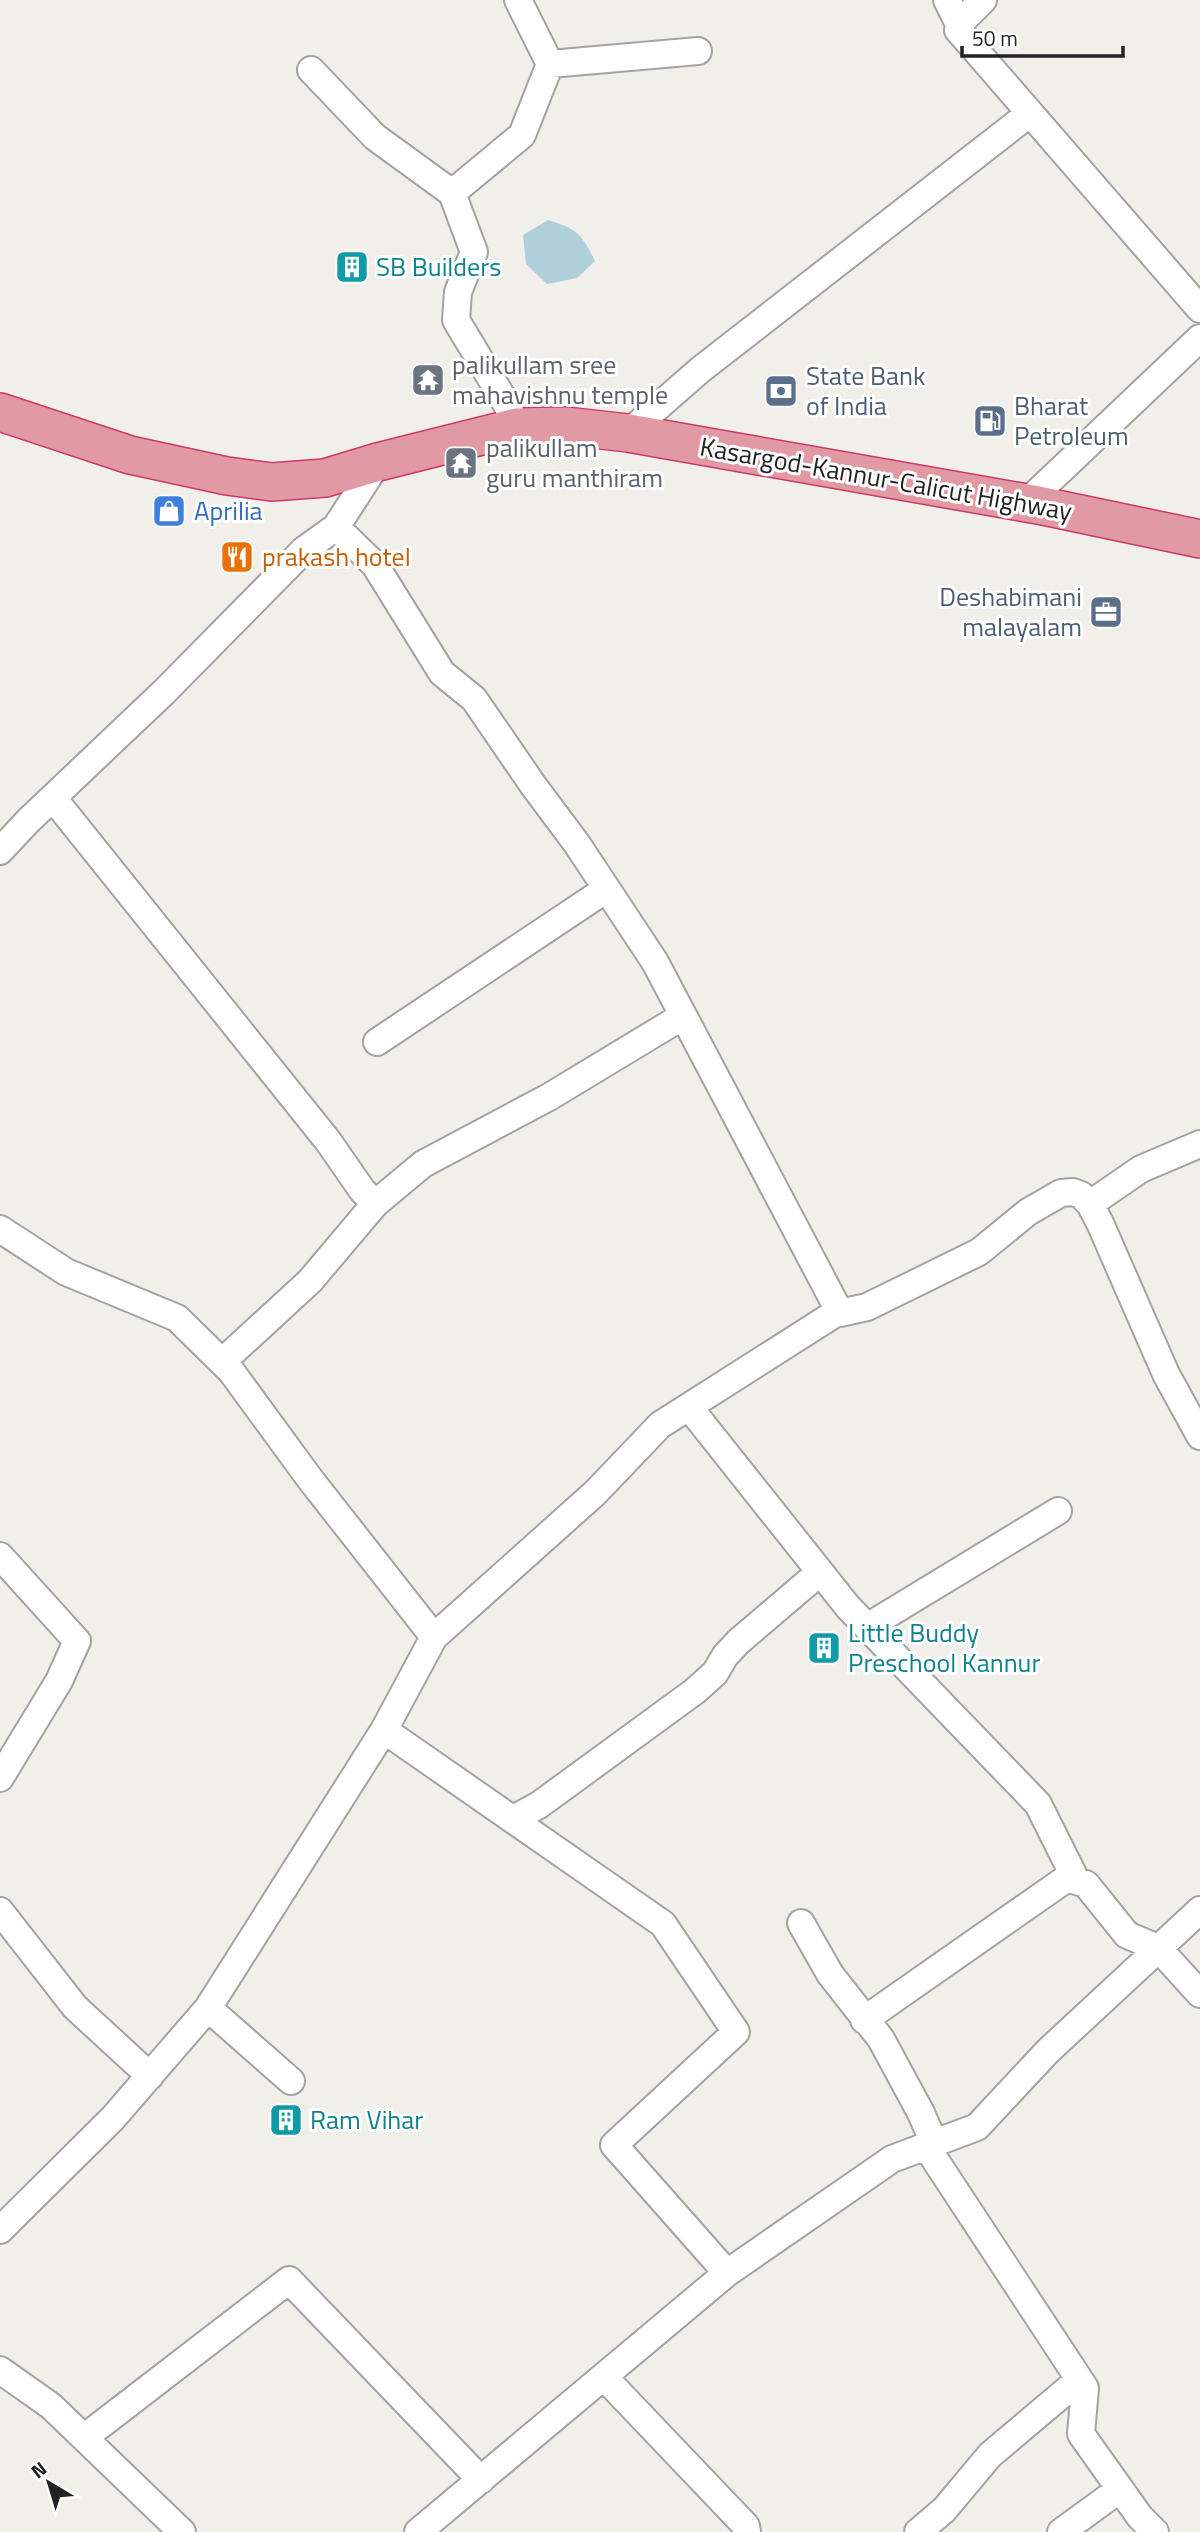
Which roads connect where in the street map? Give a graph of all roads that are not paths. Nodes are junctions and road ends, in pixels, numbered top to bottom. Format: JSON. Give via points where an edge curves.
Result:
{"nodes":[{"id":1,"x":518,"y":0,"type":"edge"},
{"id":2,"x":947,"y":0,"type":"edge"},
{"id":3,"x":983,"y":0,"type":"edge"},
{"id":4,"x":959,"y":24,"type":"junction"},
{"id":5,"x":698,"y":51,"type":"dead end"},
{"id":6,"x":550,"y":64,"type":"junction"},
{"id":7,"x":311,"y":70,"type":"dead end"},
{"id":8,"x":1029,"y":114,"type":"junction"},
{"id":9,"x":452,"y":193,"type":"junction"},
{"id":10,"x":1200,"y":309,"type":"edge"},
{"id":11,"x":1200,"y":338,"type":"edge"},
{"id":12,"x":0,"y":412,"type":"edge"},
{"id":13,"x":517,"y":427,"type":"junction"},
{"id":14,"x":628,"y":433,"type":"junction"},
{"id":15,"x":378,"y":462,"type":"junction"},
{"id":16,"x":1026,"y":503,"type":"junction"},
{"id":17,"x":336,"y":527,"type":"junction"},
{"id":18,"x":1200,"y":540,"type":"edge"},
{"id":19,"x":53,"y":797,"type":"junction"},
{"id":20,"x":0,"y":851,"type":"edge"},
{"id":21,"x":606,"y":890,"type":"junction"},
{"id":22,"x":683,"y":1016,"type":"junction"},
{"id":23,"x":377,"y":1042,"type":"dead end"},
{"id":24,"x":1200,"y":1144,"type":"edge"},
{"id":25,"x":375,"y":1204,"type":"junction"},
{"id":26,"x":1090,"y":1204,"type":"junction"},
{"id":27,"x":0,"y":1229,"type":"edge"},
{"id":28,"x":839,"y":1311,"type":"junction"},
{"id":29,"x":222,"y":1362,"type":"junction"},
{"id":30,"x":689,"y":1407,"type":"junction"},
{"id":31,"x":1200,"y":1436,"type":"edge"},
{"id":32,"x":1058,"y":1511,"type":"dead end"},
{"id":33,"x":0,"y":1556,"type":"edge"},
{"id":34,"x":820,"y":1572,"type":"junction"},
{"id":35,"x":867,"y":1627,"type":"junction"},
{"id":36,"x":435,"y":1637,"type":"junction"},
{"id":37,"x":384,"y":1730,"type":"junction"},
{"id":38,"x":0,"y":1778,"type":"edge"},
{"id":39,"x":513,"y":1819,"type":"junction"},
{"id":40,"x":1066,"y":1878,"type":"junction"},
{"id":41,"x":0,"y":1910,"type":"edge"},
{"id":42,"x":1200,"y":1910,"type":"edge"},
{"id":43,"x":801,"y":1923,"type":"dead end"},
{"id":44,"x":1158,"y":1948,"type":"junction"},
{"id":45,"x":1200,"y":1994,"type":"edge"},
{"id":46,"x":208,"y":2008,"type":"junction"},
{"id":47,"x":864,"y":2020,"type":"junction"},
{"id":48,"x":150,"y":2076,"type":"junction"},
{"id":49,"x":290,"y":2081,"type":"dead end"},
{"id":50,"x":930,"y":2145,"type":"junction"},
{"id":51,"x":0,"y":2230,"type":"edge"},
{"id":52,"x":727,"y":2273,"type":"junction"},
{"id":53,"x":0,"y":2370,"type":"edge"},
{"id":54,"x":604,"y":2377,"type":"junction"},
{"id":55,"x":1079,"y":2380,"type":"junction"},
{"id":56,"x":85,"y":2437,"type":"junction"},
{"id":57,"x":481,"y":2480,"type":"junction"},
{"id":58,"x":1120,"y":2489,"type":"junction"},
{"id":59,"x":182,"y":2532,"type":"edge"},
{"id":60,"x":418,"y":2532,"type":"edge"},
{"id":61,"x":747,"y":2532,"type":"edge"},
{"id":62,"x":918,"y":2532,"type":"edge"},
{"id":63,"x":1061,"y":2532,"type":"edge"},
{"id":64,"x":1155,"y":2532,"type":"edge"}],
"edges":[{"from":1,"to":6,"type":"street"},
{"from":2,"to":4,"type":"street"},
{"from":3,"to":4,"type":"street"},
{"from":4,"to":8,"type":"street","via":[[958,30]]},
{"from":5,"to":6,"type":"street"},
{"from":6,"to":9,"type":"street","via":[[522,135]]},
{"from":7,"to":9,"type":"street","via":[[375,137]]},
{"from":8,"to":10,"type":"street"},
{"from":8,"to":14,"type":"street","via":[[700,370]]},
{"from":9,"to":13,"type":"street","via":[[474,252],[458,292],[456,320]]},
{"from":11,"to":16,"type":"street"},
{"from":12,"to":15,"type":"highway","name":"Kasargod-Kannur-Calicut Highway","via":[[130,454],[272,482],[325,478]]},
{"from":13,"to":14,"type":"highway","name":"Kasargod-Kannur-Calicut Highway","via":[[566,426]]},
{"from":13,"to":15,"type":"highway","name":"Kasargod-Kannur-Calicut Highway"},
{"from":14,"to":16,"type":"highway","name":"Kasargod-Kannur-Calicut Highway"},
{"from":15,"to":17,"type":"street"},
{"from":16,"to":18,"type":"highway","name":"Kasargod-Kannur-Calicut Highway"},
{"from":17,"to":19,"type":"street","via":[[304,550]]},
{"from":17,"to":21,"type":"street","via":[[374,565],[442,673],[474,699]]},
{"from":19,"to":20,"type":"street"},
{"from":19,"to":25,"type":"street"},
{"from":21,"to":22,"type":"street","via":[[655,962]]},
{"from":21,"to":23,"type":"street"},
{"from":22,"to":25,"type":"street","via":[[549,1097],[423,1164]]},
{"from":22,"to":28,"type":"street"},
{"from":24,"to":26,"type":"street","via":[[1141,1169]]},
{"from":25,"to":29,"type":"street","via":[[310,1280]]},
{"from":26,"to":28,"type":"street","via":[[1081,1195],[1061,1193],[1028,1212],[979,1252],[867,1307]]},
{"from":26,"to":31,"type":"street","via":[[1166,1374]]},
{"from":27,"to":29,"type":"street","via":[[66,1272],[177,1318]]},
{"from":28,"to":30,"type":"street"},
{"from":29,"to":36,"type":"street"},
{"from":30,"to":34,"type":"street"},
{"from":30,"to":36,"type":"street","via":[[660,1425],[595,1493]]},
{"from":32,"to":35,"type":"street"},
{"from":33,"to":38,"type":"street","via":[[77,1641],[59,1681]]},
{"from":34,"to":35,"type":"street"},
{"from":34,"to":39,"type":"street","via":[[738,1642],[695,1691],[539,1805]]},
{"from":35,"to":40,"type":"street","via":[[1038,1804],[1073,1874]]},
{"from":36,"to":37,"type":"street"},
{"from":37,"to":39,"type":"street"},
{"from":37,"to":46,"type":"street"},
{"from":39,"to":52,"type":"street","via":[[663,1924],[736,2032],[614,2145]]},
{"from":40,"to":44,"type":"street","via":[[1086,1884],[1127,1935]]},
{"from":40,"to":47,"type":"street"},
{"from":41,"to":48,"type":"street","via":[[75,2007]]},
{"from":42,"to":44,"type":"street"},
{"from":43,"to":47,"type":"street"},
{"from":44,"to":45,"type":"street"},
{"from":44,"to":50,"type":"street","via":[[977,2127]]},
{"from":46,"to":48,"type":"street"},
{"from":46,"to":49,"type":"street"},
{"from":47,"to":50,"type":"street","via":[[900,2073]]},
{"from":48,"to":51,"type":"street"},
{"from":50,"to":52,"type":"street","via":[[892,2159]]},
{"from":50,"to":55,"type":"street"},
{"from":52,"to":54,"type":"street"},
{"from":53,"to":56,"type":"street"},
{"from":54,"to":57,"type":"street"},
{"from":54,"to":61,"type":"street"},
{"from":55,"to":58,"type":"street","via":[[1085,2388],[1080,2434]]},
{"from":55,"to":62,"type":"street","via":[[990,2455],[944,2510]]},
{"from":56,"to":57,"type":"street","via":[[289,2280]]},
{"from":56,"to":59,"type":"street"},
{"from":57,"to":60,"type":"street"},
{"from":58,"to":63,"type":"street"},
{"from":58,"to":64,"type":"street"}]}
